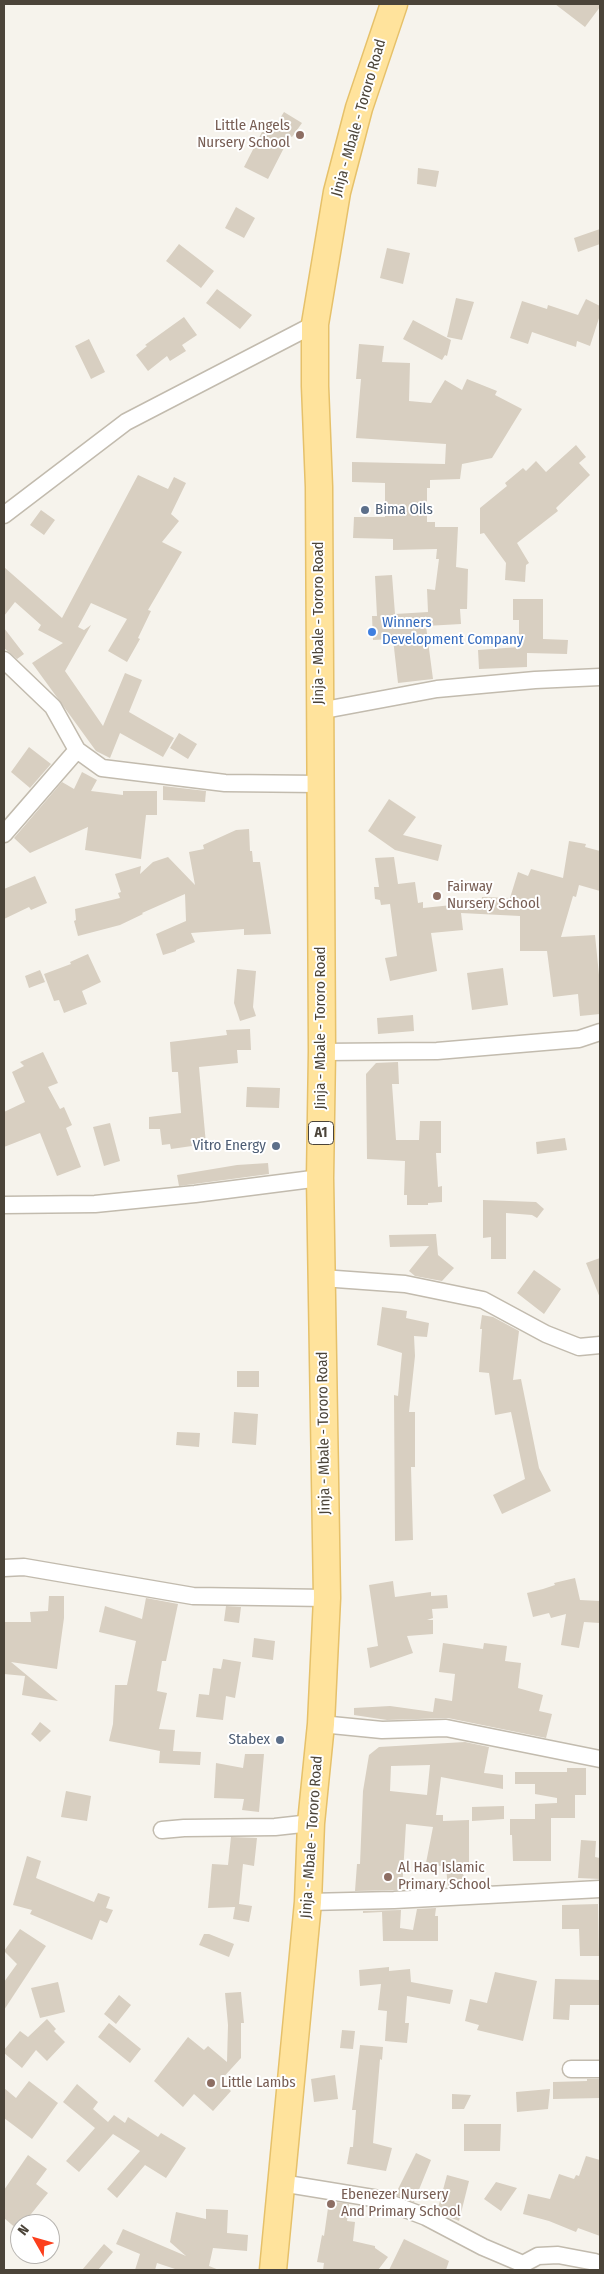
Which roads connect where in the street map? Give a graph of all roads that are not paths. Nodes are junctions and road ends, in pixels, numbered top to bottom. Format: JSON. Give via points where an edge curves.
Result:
{"nodes":[{"id":1,"x":394,"y":4,"type":"edge"},
{"id":2,"x":315,"y":324,"type":"junction"},
{"id":3,"x":4,"y":516,"type":"edge"},
{"id":4,"x":4,"y":660,"type":"edge"},
{"id":5,"x":600,"y":677,"type":"edge"},
{"id":6,"x":319,"y":711,"type":"junction"},
{"id":7,"x":77,"y":750,"type":"junction"},
{"id":8,"x":320,"y":784,"type":"junction"},
{"id":9,"x":4,"y":834,"type":"edge"},
{"id":10,"x":600,"y":1032,"type":"edge"},
{"id":11,"x":322,"y":1052,"type":"junction"},
{"id":12,"x":320,"y":1178,"type":"junction"},
{"id":13,"x":4,"y":1204,"type":"edge"},
{"id":14,"x":322,"y":1278,"type":"junction"},
{"id":15,"x":600,"y":1345,"type":"edge"},
{"id":16,"x":4,"y":1568,"type":"edge"},
{"id":17,"x":327,"y":1598,"type":"junction"},
{"id":18,"x":321,"y":1724,"type":"junction"},
{"id":19,"x":600,"y":1759,"type":"edge"},
{"id":20,"x":311,"y":1823,"type":"junction"},
{"id":21,"x":162,"y":1830,"type":"dead end"},
{"id":22,"x":600,"y":1889,"type":"edge"},
{"id":23,"x":308,"y":1902,"type":"junction"},
{"id":24,"x":571,"y":2069,"type":"dead end"},
{"id":25,"x":600,"y":2069,"type":"edge"},
{"id":26,"x":281,"y":2183,"type":"junction"},
{"id":27,"x":600,"y":2265,"type":"edge"},
{"id":28,"x":522,"y":2267,"type":"edge"},
{"id":29,"x":273,"y":2270,"type":"edge"}],
"edges":[{"from":1,"to":2,"type":"main road","name":"Jinja - Mbale - Tororo Road","number":"A1","via":[[359,108],[337,192]]},
{"from":2,"to":3,"type":"street","via":[[126,422]]},
{"from":2,"to":6,"type":"main road","name":"Jinja - Mbale - Tororo Road","number":"A1"},
{"from":4,"to":7,"type":"street","via":[[53,707]]},
{"from":5,"to":6,"type":"street","via":[[437,689]]},
{"from":6,"to":8,"type":"main road","name":"Jinja - Mbale - Tororo Road","number":"A1"},
{"from":7,"to":8,"type":"street","via":[[102,768],[225,783]]},
{"from":7,"to":9,"type":"street"},
{"from":8,"to":11,"type":"main road","name":"Jinja - Mbale - Tororo Road","number":"A1"},
{"from":10,"to":11,"type":"street","via":[[578,1039],[436,1051]]},
{"from":11,"to":12,"type":"main road","name":"Jinja - Mbale - Tororo Road","number":"A1"},
{"from":12,"to":13,"type":"street","via":[[95,1204]]},
{"from":12,"to":14,"type":"main road","name":"Jinja - Mbale - Tororo Road","number":"A1"},
{"from":14,"to":15,"type":"street","via":[[405,1284],[483,1300],[546,1334],[579,1347]]},
{"from":14,"to":17,"type":"main road","name":"Jinja - Mbale - Tororo Road","number":"A1"},
{"from":16,"to":17,"type":"street","via":[[24,1567],[193,1596]]},
{"from":17,"to":18,"type":"main road","name":"Jinja - Mbale - Tororo Road","number":"A1"},
{"from":18,"to":19,"type":"street","via":[[382,1730],[446,1728]]},
{"from":18,"to":20,"type":"main road","name":"Jinja - Mbale - Tororo Road","number":"A1"},
{"from":20,"to":21,"type":"street"},
{"from":20,"to":23,"type":"main road","name":"Jinja - Mbale - Tororo Road","number":"A1"},
{"from":22,"to":23,"type":"street"},
{"from":23,"to":26,"type":"main road","name":"Jinja - Mbale - Tororo Road","number":"A1"},
{"from":24,"to":25,"type":"street"},
{"from":26,"to":28,"type":"street","via":[[379,2199],[426,2217]]},
{"from":26,"to":29,"type":"main road","name":"Jinja - Mbale - Tororo Road","number":"A1"},
{"from":27,"to":28,"type":"street","via":[[558,2255],[538,2256]]}]}
